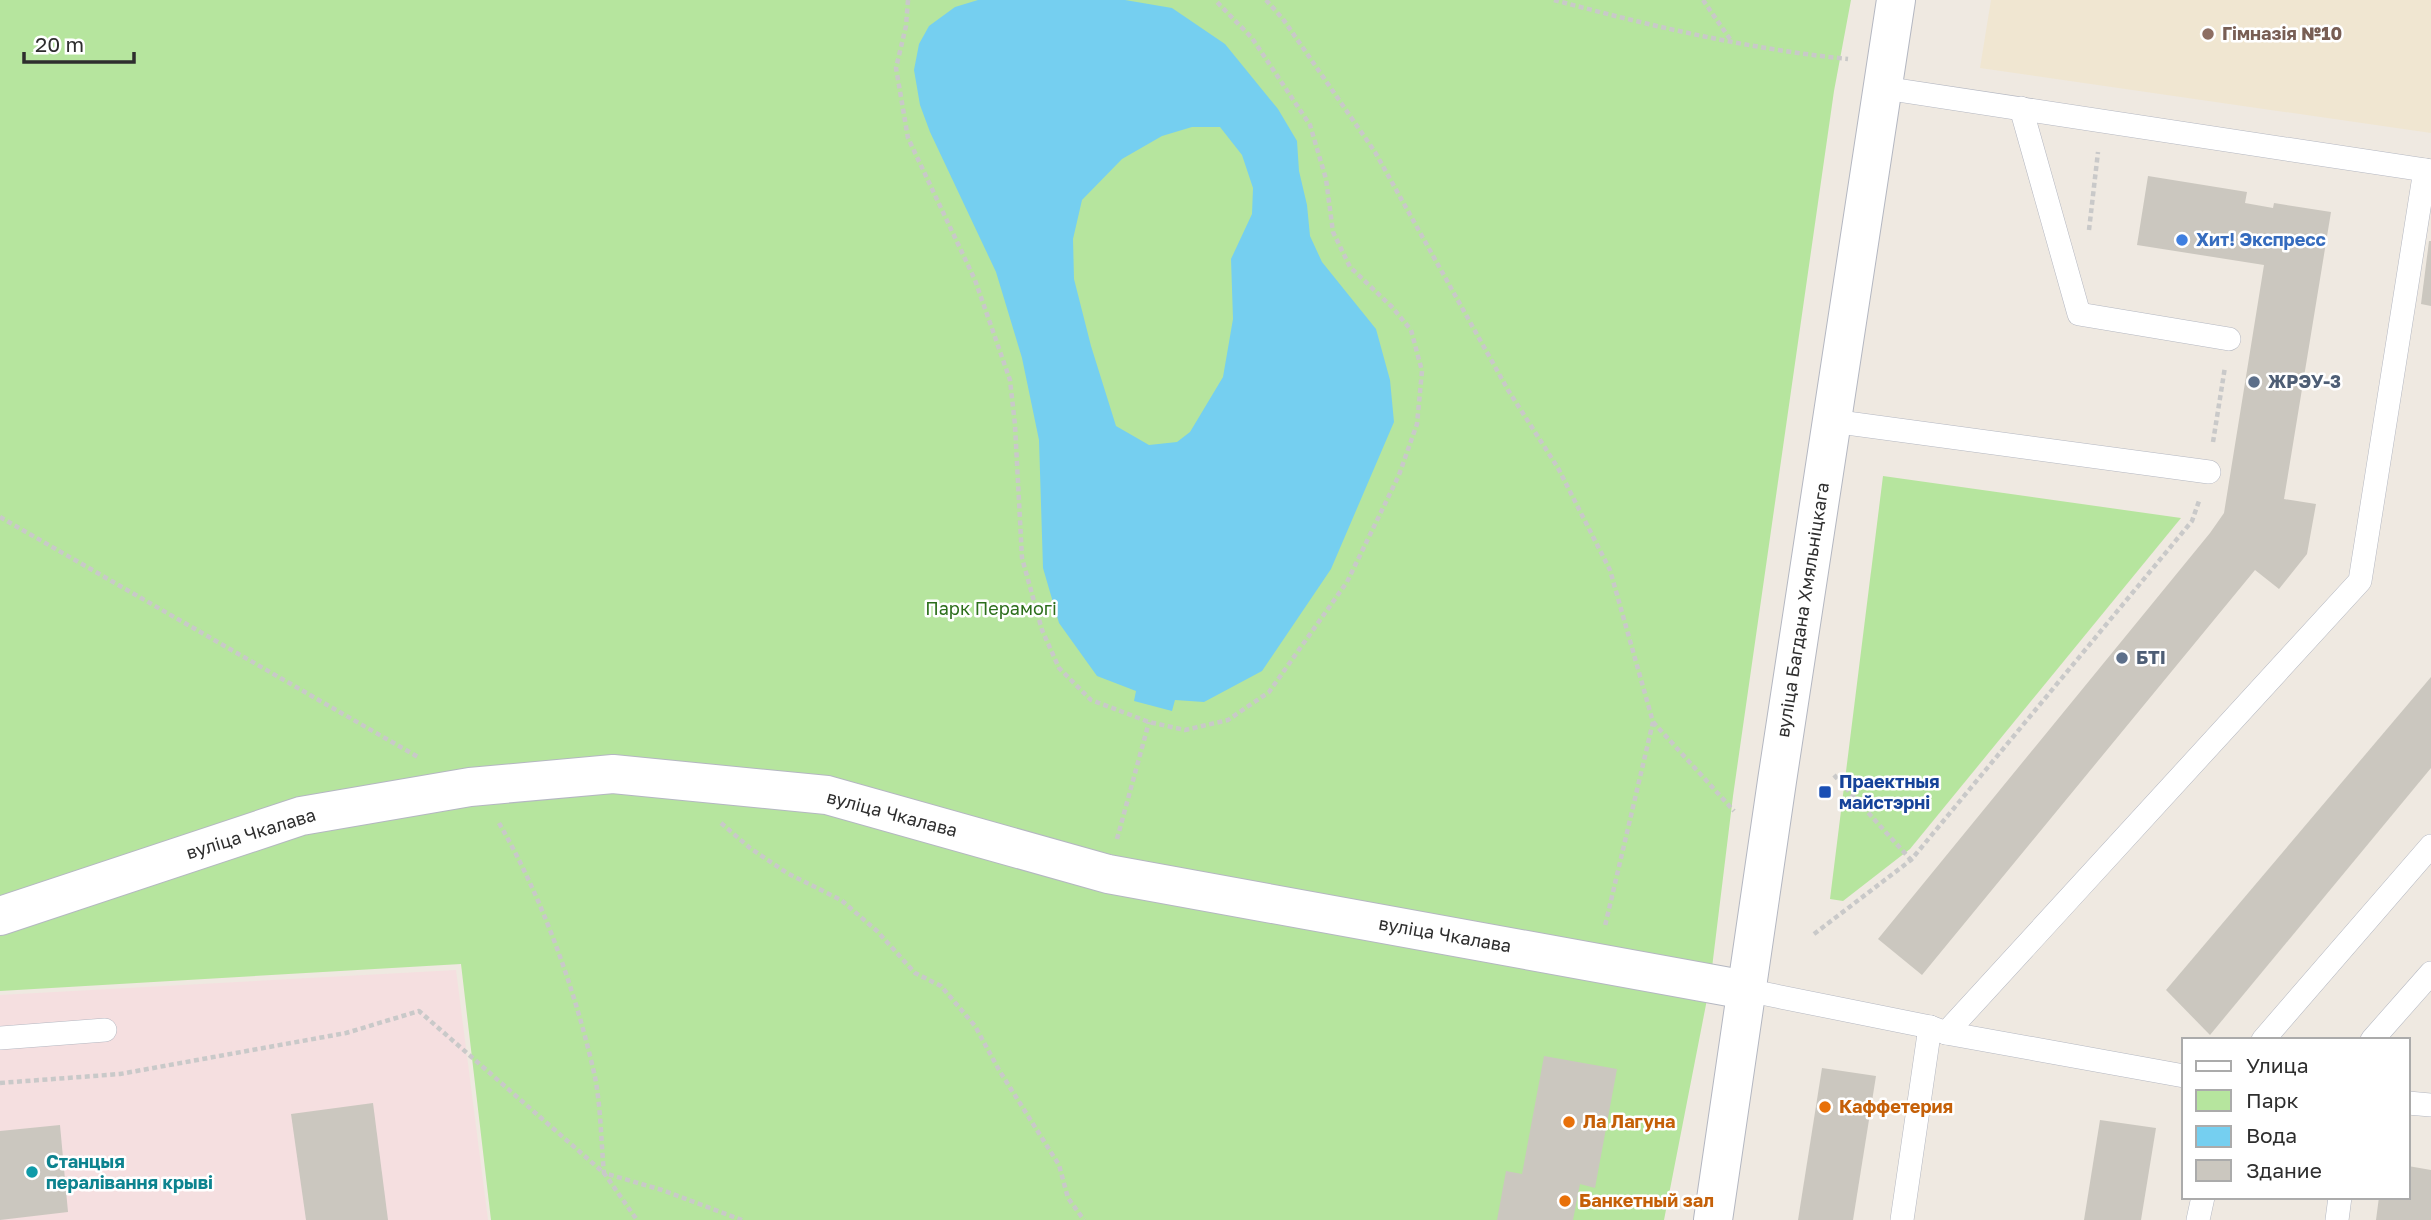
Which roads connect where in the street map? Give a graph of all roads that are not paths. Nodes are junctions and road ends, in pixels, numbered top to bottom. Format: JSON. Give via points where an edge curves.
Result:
{"nodes":[{"id":1,"x":1896,"y":0,"type":"edge"},
{"id":2,"x":1884,"y":88,"type":"junction"},
{"id":3,"x":2021,"y":108,"type":"junction"},
{"id":4,"x":2428,"y":171,"type":"edge"},
{"id":5,"x":2229,"y":338,"type":"road end"},
{"id":6,"x":1832,"y":421,"type":"junction"},
{"id":7,"x":2209,"y":472,"type":"road end"},
{"id":8,"x":2431,"y":846,"type":"edge"},
{"id":9,"x":0,"y":916,"type":"edge"},
{"id":10,"x":2431,"y":973,"type":"edge"},
{"id":11,"x":1746,"y":990,"type":"junction"},
{"id":12,"x":106,"y":1030,"type":"dead end"},
{"id":13,"x":1938,"y":1030,"type":"junction"},
{"id":14,"x":0,"y":1038,"type":"edge"},
{"id":15,"x":2265,"y":1038,"type":"edge"},
{"id":16,"x":2374,"y":1038,"type":"edge"},
{"id":17,"x":2182,"y":1076,"type":"edge"},
{"id":18,"x":2410,"y":1103,"type":"edge"},
{"id":19,"x":2431,"y":1105,"type":"edge"},
{"id":20,"x":2203,"y":1199,"type":"edge"},
{"id":21,"x":2340,"y":1199,"type":"edge"},
{"id":22,"x":1713,"y":1220,"type":"edge"},
{"id":23,"x":1902,"y":1220,"type":"edge"},
{"id":24,"x":2198,"y":1220,"type":"edge"},
{"id":25,"x":2337,"y":1220,"type":"edge"}],
"edges":[{"from":1,"to":2,"type":"street","name":"вуліца Багдана Хмяльніцкага"},
{"from":2,"to":3,"type":"lane"},
{"from":2,"to":6,"type":"street","name":"вуліца Багдана Хмяльніцкага"},
{"from":3,"to":4,"type":"lane"},
{"from":3,"to":5,"type":"lane","via":[[2079,314]]},
{"from":4,"to":13,"type":"lane","via":[[2360,581]]},
{"from":6,"to":7,"type":"lane"},
{"from":6,"to":11,"type":"street","name":"вуліца Багдана Хмяльніцкага"},
{"from":8,"to":15,"type":"lane"},
{"from":9,"to":11,"type":"street","name":"вуліца Чкалава","via":[[301,816],[470,788],[613,774],[827,795],[1108,874]]},
{"from":10,"to":16,"type":"lane"},
{"from":11,"to":13,"type":"lane"},
{"from":11,"to":22,"type":"street","name":"вуліца Багдана Хмяльніцкага"},
{"from":12,"to":14,"type":"lane"},
{"from":13,"to":17,"type":"lane"},
{"from":13,"to":23,"type":"lane"},
{"from":18,"to":19,"type":"lane"},
{"from":20,"to":24,"type":"lane"},
{"from":21,"to":25,"type":"lane"}]}
